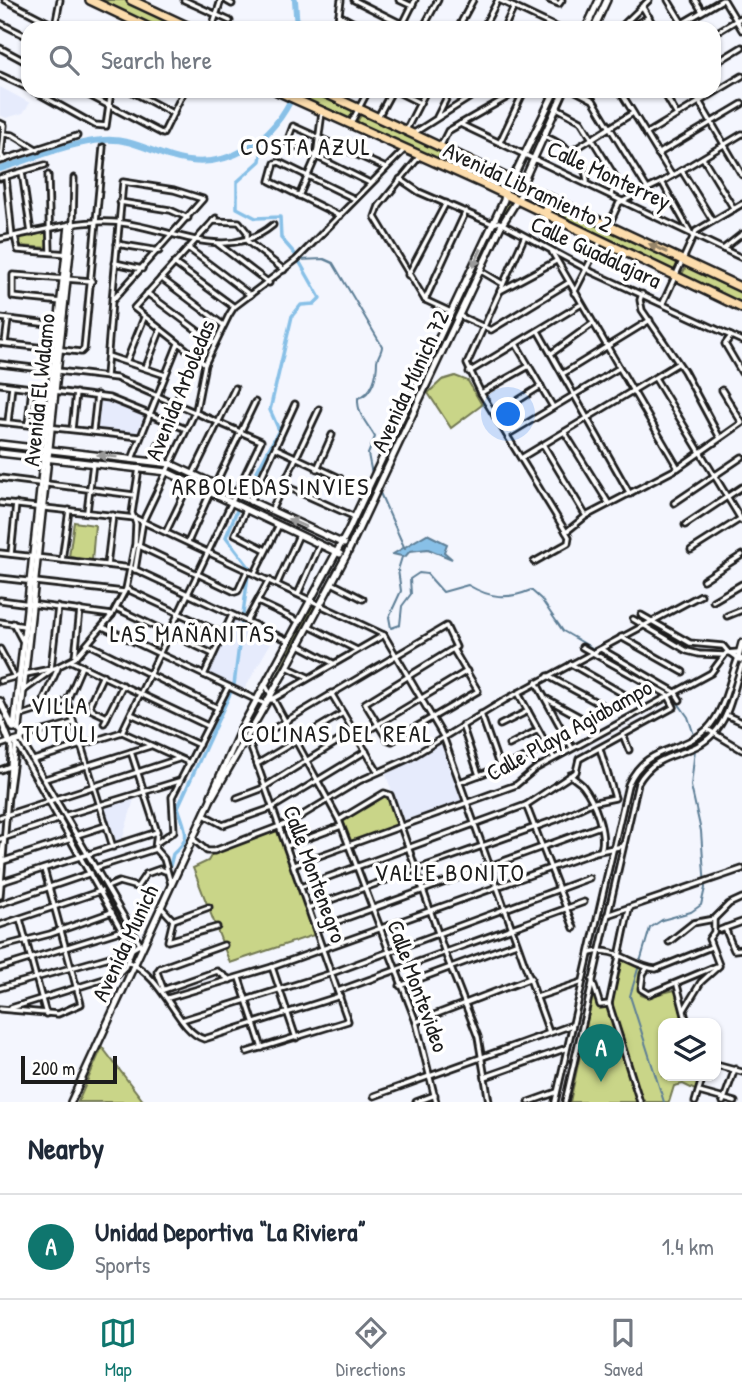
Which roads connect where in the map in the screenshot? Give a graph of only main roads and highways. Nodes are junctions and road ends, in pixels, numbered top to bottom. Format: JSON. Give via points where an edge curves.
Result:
{"nodes":[{"id":1,"x":90,"y":0,"type":"edge"},
{"id":2,"x":131,"y":0,"type":"edge"},
{"id":3,"x":598,"y":0,"type":"edge"},
{"id":4,"x":607,"y":0,"type":"edge"},
{"id":5,"x":128,"y":21,"type":"edge"},
{"id":6,"x":176,"y":21,"type":"edge"},
{"id":7,"x":589,"y":21,"type":"edge"},
{"id":8,"x":597,"y":21,"type":"edge"},
{"id":9,"x":292,"y":98,"type":"edge"},
{"id":10,"x":336,"y":98,"type":"edge"},
{"id":11,"x":552,"y":98,"type":"edge"},
{"id":12,"x":561,"y":98,"type":"edge"},
{"id":13,"x":486,"y":168,"type":"junction"},
{"id":14,"x":512,"y":180,"type":"junction"},
{"id":15,"x":480,"y":183,"type":"junction"},
{"id":16,"x":522,"y":185,"type":"junction"},
{"id":17,"x":505,"y":196,"type":"junction"},
{"id":18,"x":514,"y":201,"type":"junction"},
{"id":19,"x":556,"y":201,"type":"junction"},
{"id":20,"x":547,"y":216,"type":"junction"},
{"id":21,"x":71,"y":223,"type":"road end"},
{"id":22,"x":742,"y":288,"type":"edge"},
{"id":23,"x":742,"y":308,"type":"edge"},
{"id":24,"x":0,"y":444,"type":"edge"},
{"id":25,"x":48,"y":450,"type":"junction"},
{"id":26,"x":0,"y":453,"type":"edge"},
{"id":27,"x":47,"y":458,"type":"junction"},
{"id":28,"x":380,"y":464,"type":"junction"},
{"id":29,"x":374,"y":475,"type":"junction"},
{"id":30,"x":385,"y":477,"type":"junction"},
{"id":31,"x":342,"y":543,"type":"junction"},
{"id":32,"x":350,"y":548,"type":"junction"},
{"id":33,"x":337,"y":553,"type":"junction"},
{"id":34,"x":346,"y":556,"type":"junction"},
{"id":35,"x":742,"y":643,"type":"edge"},
{"id":36,"x":741,"y":658,"type":"edge"},
{"id":37,"x":21,"y":676,"type":"junction"},
{"id":38,"x":0,"y":701,"type":"edge"},
{"id":39,"x":15,"y":717,"type":"junction"},
{"id":40,"x":1,"y":720,"type":"edge"},
{"id":41,"x":13,"y":729,"type":"junction"},
{"id":42,"x":241,"y":729,"type":"junction"},
{"id":43,"x":251,"y":730,"type":"junction"},
{"id":44,"x":211,"y":799,"type":"junction"},
{"id":45,"x":71,"y":1102,"type":"edge"}],
"edges":[{"from":1,"to":5,"type":"main road"},
{"from":2,"to":6,"type":"main road"},
{"from":3,"to":7,"type":"main road"},
{"from":4,"to":8,"type":"main road"},
{"from":9,"to":15,"type":"main road","name":"Avenida Libramiento 2"},
{"from":10,"to":13,"type":"main road","name":"Avenida Libramiento 2"},
{"from":11,"to":14,"type":"main road","name":"Avenida Múnich 72"},
{"from":12,"to":16,"type":"main road","name":"Avenida Múnich 72"},
{"from":13,"to":14,"type":"main road","name":"Avenida Libramiento 2"},
{"from":13,"to":15,"type":"main road","via":[[487,177]]},
{"from":14,"to":16,"type":"main road","name":"Avenida Libramiento 2"},
{"from":14,"to":17,"type":"main road","name":"Avenida Múnich 72"},
{"from":15,"to":17,"type":"main road","name":"Avenida Libramiento 2"},
{"from":16,"to":18,"type":"main road","name":"Avenida Múnich 72"},
{"from":16,"to":19,"type":"main road","name":"Avenida Libramiento 2"},
{"from":17,"to":18,"type":"main road","name":"Avenida Libramiento 2"},
{"from":17,"to":28,"type":"main road","name":"Avenida Múnich 72","one_way":true},
{"from":18,"to":20,"type":"main road","name":"Avenida Libramiento 2"},
{"from":18,"to":30,"type":"main road","name":"Avenida Múnich 72"},
{"from":19,"to":20,"type":"main road","via":[[547,208]]},
{"from":22,"to":19,"type":"main road","name":"Avenida Libramiento 2","one_way":true},
{"from":20,"to":23,"type":"main road","name":"Avenida Libramiento 2"},
{"from":21,"to":25,"type":"main road","name":"Avenida El Walamo"},
{"from":24,"to":25,"type":"main road"},
{"from":25,"to":27,"type":"main road","name":"Avenida El Walamo"},
{"from":31,"to":25,"type":"main road","one_way":true,"via":[[171,464]]},
{"from":26,"to":27,"type":"main road"},
{"from":27,"to":33,"type":"main road","via":[[167,472]]},
{"from":27,"to":37,"type":"main road","name":"Avenida El Walamo"},
{"from":28,"to":29,"type":"main road","name":"Avenida Múnich 72"},
{"from":28,"to":30,"type":"main road"},
{"from":29,"to":30,"type":"main road"},
{"from":29,"to":31,"type":"main road","name":"Avenida Múnich 72"},
{"from":30,"to":32,"type":"main road","name":"Avenida Múnich 72"},
{"from":31,"to":32,"type":"main road"},
{"from":31,"to":33,"type":"main road","name":"Avenida Múnich 72"},
{"from":32,"to":34,"type":"main road","name":"Avenida Múnich 72"},
{"from":33,"to":34,"type":"main road"},
{"from":33,"to":42,"type":"main road","name":"Avenida Múnich 72"},
{"from":34,"to":43,"type":"main road","name":"Avenida Múnich 72"},
{"from":35,"to":36,"type":"main road"},
{"from":37,"to":39,"type":"main road","name":"Avenida El Walamo"},
{"from":37,"to":39,"type":"main road","name":"Avenida El Walamo","via":[[23,691]]},
{"from":38,"to":39,"type":"main road"},
{"from":39,"to":41,"type":"main road","name":"Avenida El Walamo"},
{"from":39,"to":41,"type":"main road"},
{"from":40,"to":41,"type":"main road"},
{"from":41,"to":41,"type":"main road","via":[[16,741]]},
{"from":42,"to":43,"type":"main road"},
{"from":42,"to":44,"type":"main road","name":"Avenida Múnich 72"},
{"from":43,"to":44,"type":"main road","name":"Avenida Múnich 72"},
{"from":44,"to":45,"type":"main road","name":"Avenida Munich"}]}
